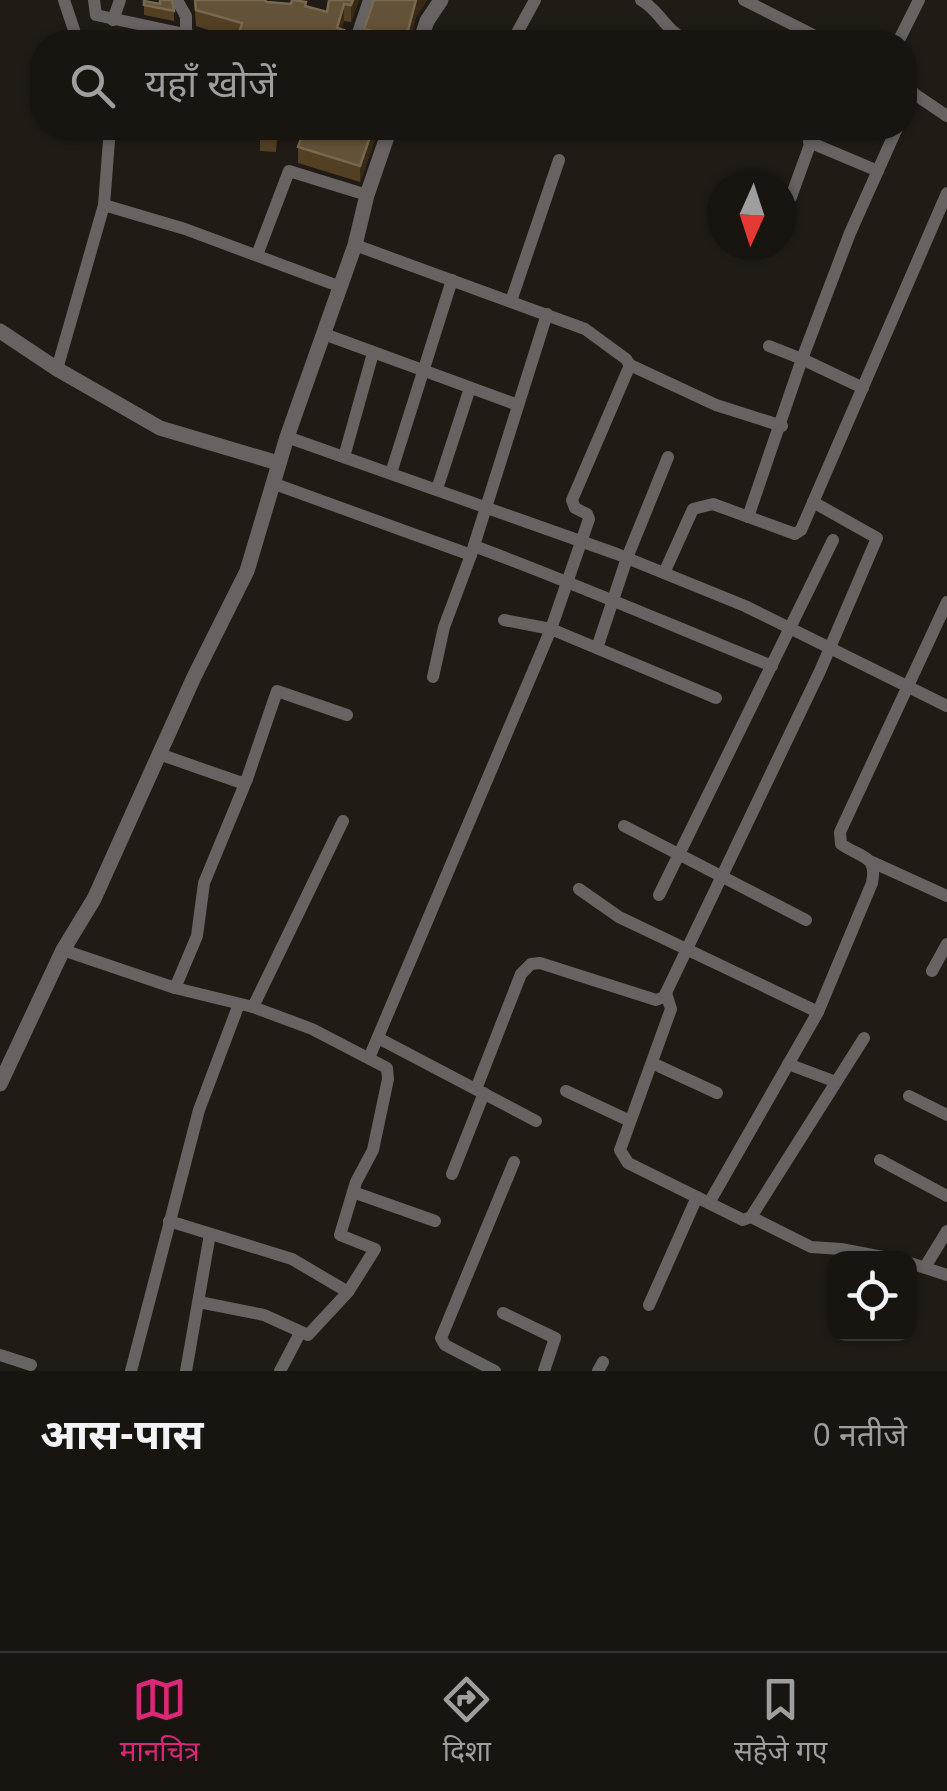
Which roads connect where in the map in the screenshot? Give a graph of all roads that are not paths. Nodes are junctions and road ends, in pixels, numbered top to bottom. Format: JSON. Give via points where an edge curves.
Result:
{"nodes":[{"id":1,"x":64,"y":0,"type":"edge"},
{"id":2,"x":94,"y":0,"type":"edge"},
{"id":3,"x":120,"y":0,"type":"edge"},
{"id":4,"x":169,"y":0,"type":"edge"},
{"id":5,"x":369,"y":0,"type":"edge"},
{"id":6,"x":441,"y":0,"type":"edge"},
{"id":7,"x":535,"y":0,"type":"edge"},
{"id":8,"x":641,"y":0,"type":"edge"},
{"id":9,"x":919,"y":0,"type":"edge"},
{"id":10,"x":752,"y":2,"type":"edge"},
{"id":11,"x":113,"y":20,"type":"junction"},
{"id":12,"x":74,"y":30,"type":"edge"},
{"id":13,"x":159,"y":30,"type":"edge"},
{"id":14,"x":186,"y":30,"type":"edge"},
{"id":15,"x":359,"y":30,"type":"edge"},
{"id":16,"x":424,"y":30,"type":"edge"},
{"id":17,"x":519,"y":30,"type":"edge"},
{"id":18,"x":669,"y":30,"type":"edge"},
{"id":19,"x":804,"y":30,"type":"edge"},
{"id":20,"x":904,"y":30,"type":"edge"},
{"id":21,"x":917,"y":95,"type":"edge"},
{"id":22,"x":947,"y":116,"type":"edge"},
{"id":23,"x":109,"y":140,"type":"edge"},
{"id":24,"x":386,"y":140,"type":"edge"},
{"id":25,"x":892,"y":140,"type":"edge"},
{"id":26,"x":810,"y":142,"type":"joint"},
{"id":27,"x":559,"y":160,"type":"dead end"},
{"id":28,"x":878,"y":171,"type":"junction"},
{"id":29,"x":797,"y":178,"type":"edge"},
{"id":30,"x":947,"y":194,"type":"edge"},
{"id":31,"x":367,"y":195,"type":"junction"},
{"id":32,"x":104,"y":205,"type":"junction"},
{"id":33,"x":355,"y":245,"type":"junction"},
{"id":34,"x":257,"y":255,"type":"junction"},
{"id":35,"x":452,"y":280,"type":"junction"},
{"id":36,"x":341,"y":288,"type":"junction"},
{"id":37,"x":511,"y":301,"type":"junction"},
{"id":38,"x":547,"y":314,"type":"junction"},
{"id":39,"x":0,"y":331,"type":"edge"},
{"id":40,"x":324,"y":334,"type":"junction"},
{"id":41,"x":768,"y":346,"type":"dead end"},
{"id":42,"x":373,"y":352,"type":"junction"},
{"id":43,"x":802,"y":360,"type":"junction"},
{"id":44,"x":630,"y":365,"type":"junction"},
{"id":45,"x":57,"y":369,"type":"junction"},
{"id":46,"x":423,"y":372,"type":"junction"},
{"id":47,"x":470,"y":388,"type":"junction"},
{"id":48,"x":864,"y":388,"type":"junction"},
{"id":49,"x":518,"y":405,"type":"junction"},
{"id":50,"x":782,"y":426,"type":"junction"},
{"id":51,"x":286,"y":437,"type":"junction"},
{"id":52,"x":668,"y":456,"type":"dead end"},
{"id":53,"x":344,"y":457,"type":"junction"},
{"id":54,"x":278,"y":462,"type":"junction"},
{"id":55,"x":391,"y":474,"type":"junction"},
{"id":56,"x":272,"y":484,"type":"junction"},
{"id":57,"x":437,"y":490,"type":"junction"},
{"id":58,"x":813,"y":502,"type":"junction"},
{"id":59,"x":485,"y":506,"type":"junction"},
{"id":60,"x":748,"y":517,"type":"junction"},
{"id":61,"x":833,"y":540,"type":"dead end"},
{"id":62,"x":582,"y":541,"type":"junction"},
{"id":63,"x":473,"y":550,"type":"junction"},
{"id":64,"x":627,"y":558,"type":"junction"},
{"id":65,"x":664,"y":573,"type":"junction"},
{"id":66,"x":568,"y":581,"type":"junction"},
{"id":67,"x":612,"y":602,"type":"junction"},
{"id":68,"x":947,"y":602,"type":"edge"},
{"id":69,"x":504,"y":620,"type":"dead end"},
{"id":70,"x":790,"y":628,"type":"junction"},
{"id":71,"x":551,"y":629,"type":"junction"},
{"id":72,"x":597,"y":648,"type":"junction"},
{"id":73,"x":830,"y":648,"type":"junction"},
{"id":74,"x":772,"y":666,"type":"junction"},
{"id":75,"x":433,"y":677,"type":"dead end"},
{"id":76,"x":908,"y":688,"type":"junction"},
{"id":77,"x":716,"y":698,"type":"dead end"},
{"id":78,"x":947,"y":706,"type":"edge"},
{"id":79,"x":346,"y":716,"type":"dead end"},
{"id":80,"x":159,"y":754,"type":"junction"},
{"id":81,"x":247,"y":778,"type":"junction"},
{"id":82,"x":344,"y":821,"type":"dead end"},
{"id":83,"x":624,"y":826,"type":"dead end"},
{"id":84,"x":679,"y":853,"type":"junction"},
{"id":85,"x":872,"y":862,"type":"junction"},
{"id":86,"x":722,"y":875,"type":"junction"},
{"id":87,"x":579,"y":889,"type":"dead end"},
{"id":88,"x":659,"y":895,"type":"dead end"},
{"id":89,"x":947,"y":896,"type":"edge"},
{"id":90,"x":806,"y":920,"type":"dead end"},
{"id":91,"x":947,"y":944,"type":"edge"},
{"id":92,"x":687,"y":949,"type":"junction"},
{"id":93,"x":64,"y":950,"type":"junction"},
{"id":94,"x":932,"y":971,"type":"dead end"},
{"id":95,"x":176,"y":988,"type":"junction"},
{"id":96,"x":666,"y":994,"type":"junction"},
{"id":97,"x":246,"y":1005,"type":"junction"},
{"id":98,"x":818,"y":1012,"type":"junction"},
{"id":99,"x":380,"y":1038,"type":"junction"},
{"id":100,"x":864,"y":1038,"type":"dead end"},
{"id":101,"x":369,"y":1058,"type":"junction"},
{"id":102,"x":652,"y":1063,"type":"junction"},
{"id":103,"x":788,"y":1064,"type":"junction"},
{"id":104,"x":836,"y":1082,"type":"junction"},
{"id":105,"x":0,"y":1084,"type":"edge"},
{"id":106,"x":480,"y":1091,"type":"junction"},
{"id":107,"x":566,"y":1091,"type":"dead end"},
{"id":108,"x":717,"y":1092,"type":"dead end"},
{"id":109,"x":909,"y":1096,"type":"dead end"},
{"id":110,"x":947,"y":1115,"type":"edge"},
{"id":111,"x":536,"y":1120,"type":"dead end"},
{"id":112,"x":630,"y":1121,"type":"junction"},
{"id":113,"x":880,"y":1160,"type":"dead end"},
{"id":114,"x":514,"y":1162,"type":"dead end"},
{"id":115,"x":452,"y":1174,"type":"dead end"},
{"id":116,"x":353,"y":1192,"type":"junction"},
{"id":117,"x":947,"y":1196,"type":"edge"},
{"id":118,"x":703,"y":1200,"type":"junction"},
{"id":119,"x":751,"y":1217,"type":"junction"},
{"id":120,"x":168,"y":1221,"type":"junction"},
{"id":121,"x":435,"y":1222,"type":"dead end"},
{"id":122,"x":947,"y":1231,"type":"edge"},
{"id":123,"x":210,"y":1234,"type":"junction"},
{"id":124,"x":855,"y":1251,"type":"edge"},
{"id":125,"x":917,"y":1265,"type":"edge"},
{"id":126,"x":925,"y":1267,"type":"junction"},
{"id":127,"x":947,"y":1275,"type":"edge"},
{"id":128,"x":348,"y":1292,"type":"junction"},
{"id":129,"x":199,"y":1302,"type":"junction"},
{"id":130,"x":649,"y":1305,"type":"dead end"},
{"id":131,"x":503,"y":1313,"type":"dead end"},
{"id":132,"x":300,"y":1334,"type":"junction"},
{"id":133,"x":0,"y":1355,"type":"edge"},
{"id":134,"x":31,"y":1365,"type":"dead end"},
{"id":135,"x":131,"y":1371,"type":"edge"},
{"id":136,"x":186,"y":1371,"type":"edge"},
{"id":137,"x":280,"y":1371,"type":"edge"},
{"id":138,"x":495,"y":1371,"type":"edge"},
{"id":139,"x":544,"y":1371,"type":"edge"}],
"edges":[{"from":1,"to":12,"type":"street"},
{"from":2,"to":11,"type":"street","via":[[96,15]]},
{"from":3,"to":11,"type":"street"},
{"from":4,"to":14,"type":"street","via":[[186,16]]},
{"from":5,"to":15,"type":"street"},
{"from":6,"to":16,"type":"street"},
{"from":7,"to":17,"type":"street"},
{"from":8,"to":18,"type":"street"},
{"from":9,"to":20,"type":"street"},
{"from":10,"to":19,"type":"street"},
{"from":11,"to":13,"type":"street"},
{"from":21,"to":22,"type":"street"},
{"from":23,"to":32,"type":"street"},
{"from":24,"to":31,"type":"street"},
{"from":25,"to":28,"type":"street"},
{"from":26,"to":28,"type":"street"},
{"from":26,"to":29,"type":"street"},
{"from":27,"to":37,"type":"street"},
{"from":28,"to":43,"type":"street"},
{"from":30,"to":48,"type":"street"},
{"from":31,"to":33,"type":"street"},
{"from":31,"to":34,"type":"street","via":[[289,171]]},
{"from":32,"to":34,"type":"street"},
{"from":32,"to":45,"type":"street"},
{"from":33,"to":35,"type":"street"},
{"from":33,"to":36,"type":"street"},
{"from":34,"to":36,"type":"street"},
{"from":35,"to":37,"type":"street"},
{"from":35,"to":46,"type":"street"},
{"from":36,"to":40,"type":"street"},
{"from":37,"to":38,"type":"street"},
{"from":38,"to":44,"type":"street","via":[[585,329]]},
{"from":38,"to":49,"type":"street"},
{"from":39,"to":45,"type":"street"},
{"from":40,"to":42,"type":"street"},
{"from":40,"to":51,"type":"street"},
{"from":41,"to":43,"type":"street"},
{"from":42,"to":46,"type":"street"},
{"from":42,"to":53,"type":"street"},
{"from":43,"to":48,"type":"street"},
{"from":43,"to":50,"type":"street"},
{"from":44,"to":50,"type":"street","via":[[716,405]]},
{"from":44,"to":62,"type":"street","via":[[572,500],[589,516]]},
{"from":45,"to":54,"type":"street","via":[[160,428]]},
{"from":46,"to":47,"type":"street"},
{"from":46,"to":55,"type":"street"},
{"from":47,"to":49,"type":"street"},
{"from":47,"to":57,"type":"street"},
{"from":48,"to":58,"type":"street"},
{"from":49,"to":59,"type":"street"},
{"from":50,"to":60,"type":"street"},
{"from":51,"to":53,"type":"street"},
{"from":51,"to":54,"type":"street"},
{"from":52,"to":64,"type":"street"},
{"from":53,"to":55,"type":"street"},
{"from":54,"to":56,"type":"street"},
{"from":55,"to":57,"type":"street"},
{"from":56,"to":63,"type":"street"},
{"from":56,"to":80,"type":"street","via":[[247,571]]},
{"from":57,"to":59,"type":"street"},
{"from":58,"to":60,"type":"street","via":[[795,534]]},
{"from":58,"to":73,"type":"street","via":[[877,538]]},
{"from":59,"to":62,"type":"street"},
{"from":59,"to":63,"type":"street"},
{"from":60,"to":65,"type":"street","via":[[713,504],[694,509]]},
{"from":61,"to":70,"type":"street"},
{"from":62,"to":64,"type":"street"},
{"from":62,"to":66,"type":"street"},
{"from":63,"to":66,"type":"street"},
{"from":63,"to":75,"type":"street"},
{"from":64,"to":65,"type":"street"},
{"from":64,"to":67,"type":"street"},
{"from":65,"to":70,"type":"street"},
{"from":66,"to":67,"type":"street"},
{"from":66,"to":71,"type":"street"},
{"from":67,"to":72,"type":"street"},
{"from":67,"to":74,"type":"street"},
{"from":68,"to":76,"type":"street"},
{"from":69,"to":71,"type":"street"},
{"from":70,"to":73,"type":"street"},
{"from":70,"to":74,"type":"street"},
{"from":71,"to":72,"type":"street"},
{"from":71,"to":99,"type":"street"},
{"from":72,"to":77,"type":"street"},
{"from":73,"to":76,"type":"street"},
{"from":73,"to":86,"type":"street"},
{"from":74,"to":84,"type":"street"},
{"from":76,"to":78,"type":"street"},
{"from":76,"to":85,"type":"street","via":[[840,832],[841,844]]},
{"from":79,"to":81,"type":"street","via":[[278,691]]},
{"from":80,"to":81,"type":"street","via":[[237,783]]},
{"from":80,"to":93,"type":"street"},
{"from":81,"to":95,"type":"street","via":[[204,883],[197,936]]},
{"from":82,"to":97,"type":"street"},
{"from":83,"to":84,"type":"street"},
{"from":84,"to":86,"type":"street"},
{"from":84,"to":88,"type":"street"},
{"from":85,"to":89,"type":"street"},
{"from":85,"to":98,"type":"street","via":[[872,883]]},
{"from":86,"to":90,"type":"street"},
{"from":86,"to":92,"type":"street"},
{"from":87,"to":92,"type":"street","via":[[619,917]]},
{"from":91,"to":94,"type":"street"},
{"from":92,"to":96,"type":"street"},
{"from":92,"to":98,"type":"street"},
{"from":93,"to":95,"type":"street"},
{"from":93,"to":105,"type":"street"},
{"from":95,"to":97,"type":"street"},
{"from":96,"to":102,"type":"street","via":[[671,1009]]},
{"from":96,"to":106,"type":"street","via":[[656,1000],[531,964],[521,974]]},
{"from":97,"to":101,"type":"street"},
{"from":97,"to":120,"type":"street","via":[[205,1091]]},
{"from":98,"to":103,"type":"street"},
{"from":99,"to":101,"type":"street"},
{"from":99,"to":106,"type":"street"},
{"from":100,"to":104,"type":"street"},
{"from":101,"to":116,"type":"street","via":[[388,1068],[388,1079],[373,1150]]},
{"from":102,"to":108,"type":"street"},
{"from":102,"to":112,"type":"street"},
{"from":103,"to":104,"type":"street"},
{"from":103,"to":118,"type":"street"},
{"from":104,"to":119,"type":"street"},
{"from":106,"to":111,"type":"street"},
{"from":106,"to":115,"type":"street"},
{"from":107,"to":112,"type":"street"},
{"from":109,"to":110,"type":"street"},
{"from":112,"to":118,"type":"street","via":[[620,1150],[624,1160]]},
{"from":113,"to":117,"type":"street"},
{"from":114,"to":138,"type":"street","via":[[440,1338]]},
{"from":116,"to":121,"type":"street"},
{"from":116,"to":128,"type":"street","via":[[340,1235],[375,1249]]},
{"from":118,"to":119,"type":"street","via":[[743,1220]]},
{"from":118,"to":130,"type":"street"},
{"from":119,"to":124,"type":"street","via":[[811,1246]]},
{"from":120,"to":123,"type":"street"},
{"from":120,"to":135,"type":"street"},
{"from":122,"to":126,"type":"street"},
{"from":123,"to":128,"type":"street","via":[[305,1264]]},
{"from":123,"to":129,"type":"street"},
{"from":125,"to":126,"type":"street"},
{"from":126,"to":127,"type":"street"},
{"from":128,"to":132,"type":"street","via":[[311,1333]]},
{"from":129,"to":132,"type":"street","via":[[264,1315]]},
{"from":129,"to":136,"type":"street"},
{"from":131,"to":139,"type":"street","via":[[556,1338]]},
{"from":132,"to":137,"type":"street"},
{"from":133,"to":134,"type":"street"}]}
